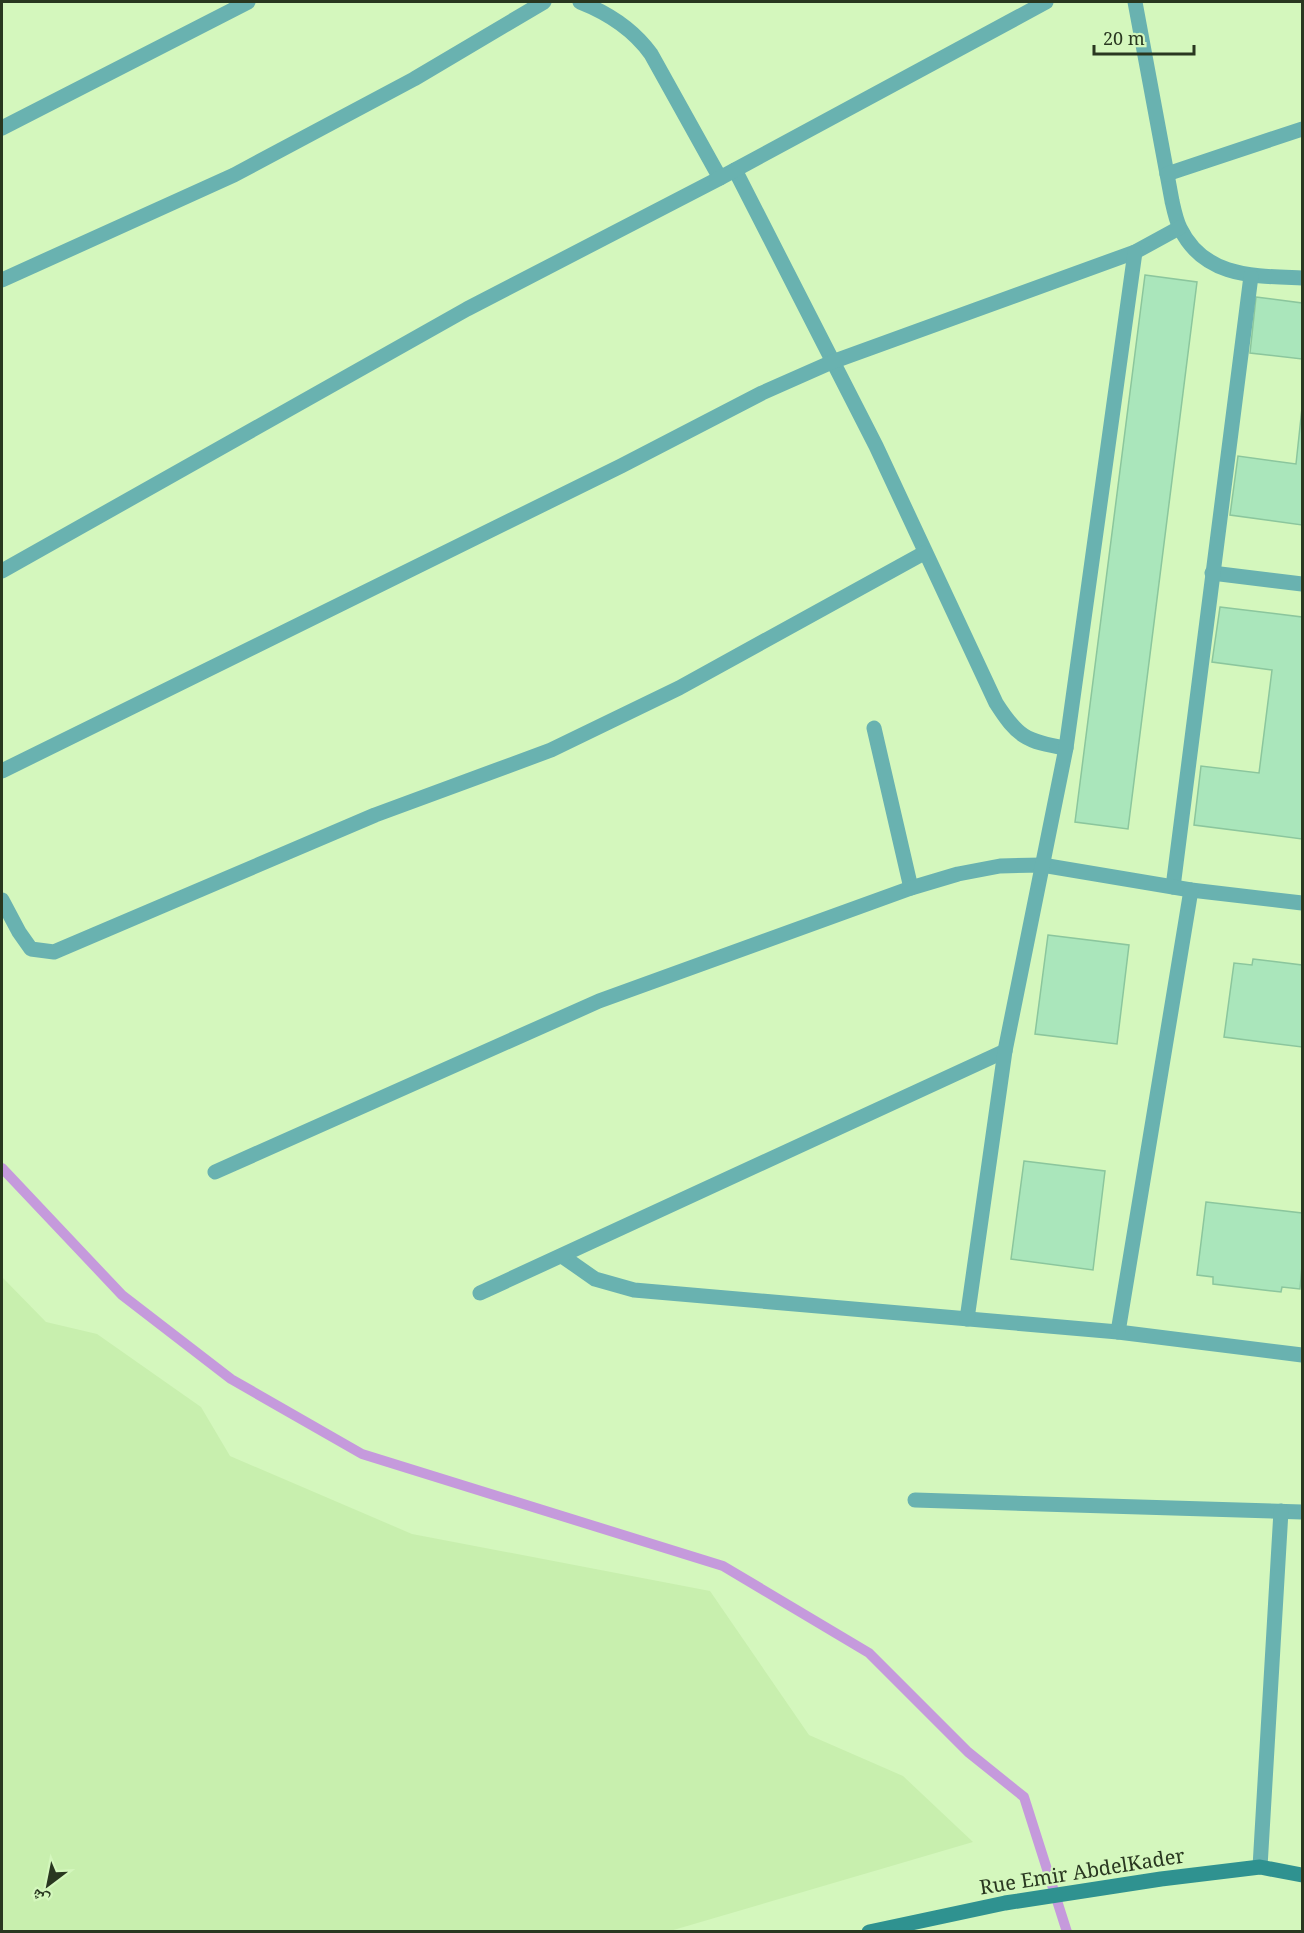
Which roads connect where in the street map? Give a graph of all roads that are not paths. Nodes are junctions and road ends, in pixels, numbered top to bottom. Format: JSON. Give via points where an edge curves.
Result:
{"nodes":[{"id":1,"x":248,"y":2,"type":"edge"},
{"id":2,"x":544,"y":2,"type":"edge"},
{"id":3,"x":580,"y":2,"type":"edge"},
{"id":4,"x":1046,"y":2,"type":"edge"},
{"id":5,"x":1135,"y":2,"type":"edge"},
{"id":6,"x":2,"y":128,"type":"edge"},
{"id":7,"x":1302,"y":129,"type":"edge"},
{"id":8,"x":735,"y":170,"type":"junction"},
{"id":9,"x":1167,"y":174,"type":"junction"},
{"id":10,"x":720,"y":178,"type":"junction"},
{"id":11,"x":1179,"y":228,"type":"junction"},
{"id":12,"x":1135,"y":252,"type":"junction"},
{"id":13,"x":1251,"y":276,"type":"junction"},
{"id":14,"x":1302,"y":278,"type":"edge"},
{"id":15,"x":2,"y":280,"type":"edge"},
{"id":16,"x":832,"y":362,"type":"junction"},
{"id":17,"x":924,"y":552,"type":"junction"},
{"id":18,"x":2,"y":571,"type":"edge"},
{"id":19,"x":1212,"y":573,"type":"junction"},
{"id":20,"x":1302,"y":584,"type":"edge"},
{"id":21,"x":874,"y":728,"type":"dead end"},
{"id":22,"x":1066,"y":748,"type":"junction"},
{"id":23,"x":2,"y":771,"type":"edge"},
{"id":24,"x":1042,"y":865,"type":"junction"},
{"id":25,"x":1173,"y":887,"type":"junction"},
{"id":26,"x":911,"y":888,"type":"junction"},
{"id":27,"x":1191,"y":890,"type":"junction"},
{"id":28,"x":2,"y":900,"type":"edge"},
{"id":29,"x":1302,"y":903,"type":"edge"},
{"id":30,"x":1005,"y":1051,"type":"junction"},
{"id":31,"x":215,"y":1172,"type":"dead end"},
{"id":32,"x":562,"y":1256,"type":"junction"},
{"id":33,"x":480,"y":1293,"type":"dead end"},
{"id":34,"x":967,"y":1319,"type":"junction"},
{"id":35,"x":1118,"y":1332,"type":"junction"},
{"id":36,"x":1302,"y":1355,"type":"edge"},
{"id":37,"x":915,"y":1500,"type":"dead end"},
{"id":38,"x":1281,"y":1511,"type":"junction"},
{"id":39,"x":1302,"y":1512,"type":"edge"},
{"id":40,"x":1260,"y":1867,"type":"junction"},
{"id":41,"x":1302,"y":1875,"type":"edge"},
{"id":42,"x":869,"y":1932,"type":"edge"}],
"edges":[{"from":1,"to":6,"type":"street"},
{"from":2,"to":15,"type":"street","via":[[414,80],[234,175]]},
{"from":3,"to":10,"type":"street","via":[[603,11],[642,41]]},
{"from":4,"to":8,"type":"street"},
{"from":5,"to":9,"type":"street"},
{"from":7,"to":9,"type":"street"},
{"from":8,"to":10,"type":"street"},
{"from":8,"to":16,"type":"street"},
{"from":9,"to":11,"type":"street"},
{"from":10,"to":18,"type":"street","via":[[467,309]]},
{"from":11,"to":12,"type":"street"},
{"from":11,"to":13,"type":"street","via":[[1210,263]]},
{"from":12,"to":16,"type":"street"},
{"from":12,"to":22,"type":"street"},
{"from":13,"to":14,"type":"street"},
{"from":13,"to":19,"type":"street"},
{"from":16,"to":17,"type":"street"},
{"from":16,"to":23,"type":"street","via":[[762,393]]},
{"from":17,"to":22,"type":"street","via":[[996,703],[1010,724],[1027,739]]},
{"from":17,"to":28,"type":"street","via":[[679,688],[551,750],[375,815],[54,952],[31,949]]},
{"from":19,"to":20,"type":"street"},
{"from":19,"to":25,"type":"street"},
{"from":21,"to":26,"type":"street"},
{"from":22,"to":24,"type":"street"},
{"from":24,"to":25,"type":"street"},
{"from":24,"to":26,"type":"street","via":[[1000,866]]},
{"from":24,"to":30,"type":"street"},
{"from":25,"to":27,"type":"street"},
{"from":26,"to":31,"type":"street","via":[[599,1001]]},
{"from":27,"to":29,"type":"street"},
{"from":27,"to":35,"type":"street"},
{"from":30,"to":32,"type":"street"},
{"from":30,"to":34,"type":"street"},
{"from":32,"to":33,"type":"street"},
{"from":32,"to":34,"type":"street","via":[[595,1279],[634,1290]]},
{"from":34,"to":35,"type":"street"},
{"from":35,"to":36,"type":"street"},
{"from":37,"to":38,"type":"street"},
{"from":38,"to":39,"type":"street"},
{"from":38,"to":40,"type":"street"},
{"from":40,"to":41,"type":"main road","name":"Rue Emir AbdelKader"},
{"from":40,"to":42,"type":"main road","name":"Rue Emir AbdelKader","via":[[1005,1903]]}]}
